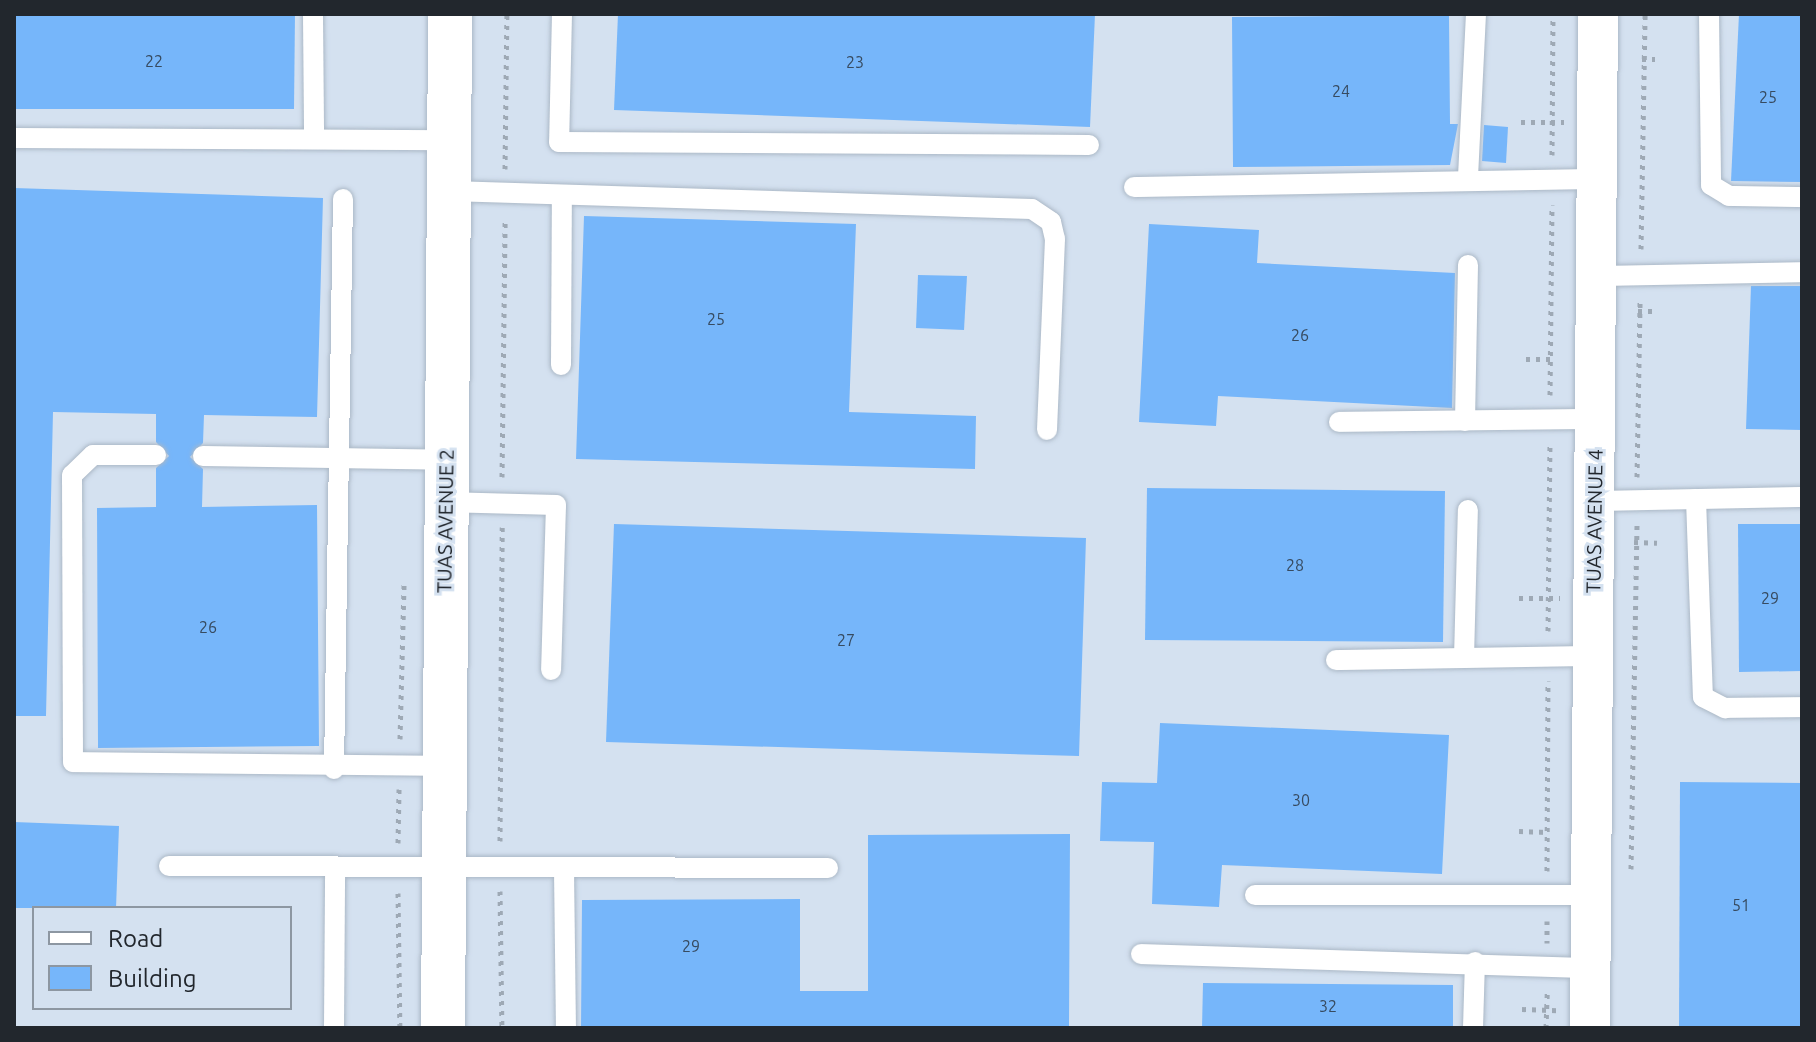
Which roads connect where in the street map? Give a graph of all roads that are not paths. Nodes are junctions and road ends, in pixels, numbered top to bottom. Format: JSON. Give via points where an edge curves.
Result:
{"nodes":[{"id":1,"x":313,"y":14,"type":"edge"},
{"id":2,"x":450,"y":14,"type":"edge"},
{"id":3,"x":562,"y":14,"type":"edge"},
{"id":4,"x":1476,"y":14,"type":"edge"},
{"id":5,"x":1598,"y":14,"type":"edge"},
{"id":6,"x":1709,"y":14,"type":"edge"},
{"id":7,"x":14,"y":138,"type":"edge"},
{"id":8,"x":314,"y":139,"type":"junction"},
{"id":9,"x":451,"y":140,"type":"junction"},
{"id":10,"x":1089,"y":145,"type":"dead end"},
{"id":11,"x":1468,"y":177,"type":"junction"},
{"id":12,"x":1596,"y":179,"type":"junction"},
{"id":13,"x":1134,"y":187,"type":"dead end"},
{"id":14,"x":450,"y":191,"type":"junction"},
{"id":15,"x":562,"y":195,"type":"junction"},
{"id":16,"x":1802,"y":197,"type":"edge"},
{"id":17,"x":343,"y":199,"type":"dead end"},
{"id":18,"x":1468,"y":265,"type":"dead end"},
{"id":19,"x":1802,"y":272,"type":"edge"},
{"id":20,"x":1598,"y":276,"type":"junction"},
{"id":21,"x":561,"y":365,"type":"dead end"},
{"id":22,"x":1595,"y":419,"type":"junction"},
{"id":23,"x":1465,"y":421,"type":"junction"},
{"id":24,"x":1339,"y":422,"type":"dead end"},
{"id":25,"x":1047,"y":430,"type":"dead end"},
{"id":26,"x":156,"y":455,"type":"dead end"},
{"id":27,"x":203,"y":456,"type":"dead end"},
{"id":28,"x":339,"y":459,"type":"junction"},
{"id":29,"x":445,"y":481,"type":"junction"},
{"id":30,"x":1802,"y":497,"type":"edge"},
{"id":31,"x":1696,"y":499,"type":"junction"},
{"id":32,"x":1595,"y":501,"type":"junction"},
{"id":33,"x":1468,"y":510,"type":"dead end"},
{"id":34,"x":1593,"y":656,"type":"junction"},
{"id":35,"x":1464,"y":658,"type":"junction"},
{"id":36,"x":1336,"y":660,"type":"dead end"},
{"id":37,"x":551,"y":670,"type":"dead end"},
{"id":38,"x":1802,"y":707,"type":"edge"},
{"id":39,"x":445,"y":766,"type":"junction"},
{"id":40,"x":334,"y":769,"type":"junction"},
{"id":41,"x":169,"y":866,"type":"dead end"},
{"id":42,"x":335,"y":868,"type":"junction"},
{"id":43,"x":828,"y":868,"type":"dead end"},
{"id":44,"x":445,"y":869,"type":"junction"},
{"id":45,"x":564,"y":869,"type":"junction"},
{"id":46,"x":1255,"y":895,"type":"dead end"},
{"id":47,"x":1590,"y":895,"type":"junction"},
{"id":48,"x":1141,"y":954,"type":"dead end"},
{"id":49,"x":1475,"y":962,"type":"junction"},
{"id":50,"x":1590,"y":968,"type":"junction"},
{"id":51,"x":334,"y":1028,"type":"edge"},
{"id":52,"x":443,"y":1028,"type":"edge"},
{"id":53,"x":566,"y":1028,"type":"edge"},
{"id":54,"x":1473,"y":1028,"type":"edge"},
{"id":55,"x":1590,"y":1028,"type":"edge"}],
"edges":[{"from":1,"to":8,"type":"lane"},
{"from":2,"to":9,"type":"street","name":"TUAS AVENUE 2"},
{"from":3,"to":10,"type":"lane","via":[[559,142]]},
{"from":4,"to":11,"type":"lane"},
{"from":5,"to":12,"type":"street","name":"TUAS AVENUE 4"},
{"from":6,"to":16,"type":"lane","via":[[1711,185],[1729,196]]},
{"from":7,"to":8,"type":"lane"},
{"from":8,"to":9,"type":"lane"},
{"from":9,"to":14,"type":"street","name":"TUAS AVENUE 2"},
{"from":11,"to":12,"type":"lane"},
{"from":11,"to":13,"type":"lane"},
{"from":12,"to":20,"type":"street","name":"TUAS AVENUE 4"},
{"from":14,"to":15,"type":"lane"},
{"from":14,"to":29,"type":"street","name":"TUAS AVENUE 2"},
{"from":15,"to":21,"type":"lane"},
{"from":15,"to":25,"type":"lane","via":[[1032,209],[1051,222],[1055,239]]},
{"from":17,"to":28,"type":"lane"},
{"from":18,"to":23,"type":"lane"},
{"from":19,"to":20,"type":"lane"},
{"from":20,"to":22,"type":"street","name":"TUAS AVENUE 4"},
{"from":22,"to":23,"type":"lane"},
{"from":22,"to":32,"type":"street","name":"TUAS AVENUE 4"},
{"from":23,"to":24,"type":"lane"},
{"from":26,"to":40,"type":"lane","via":[[93,455],[72,475],[73,762]]},
{"from":27,"to":28,"type":"lane"},
{"from":28,"to":29,"type":"lane"},
{"from":28,"to":40,"type":"lane"},
{"from":29,"to":37,"type":"lane","via":[[556,505]]},
{"from":29,"to":39,"type":"street","name":"TUAS AVENUE 2"},
{"from":30,"to":31,"type":"lane"},
{"from":31,"to":32,"type":"lane"},
{"from":31,"to":38,"type":"lane","via":[[1697,683],[1703,697],[1725,708]]},
{"from":32,"to":34,"type":"street","name":"TUAS AVENUE 4"},
{"from":33,"to":35,"type":"lane"},
{"from":34,"to":35,"type":"lane"},
{"from":34,"to":47,"type":"street","name":"TUAS AVENUE 4"},
{"from":35,"to":36,"type":"lane"},
{"from":39,"to":40,"type":"lane"},
{"from":39,"to":44,"type":"street","name":"TUAS AVENUE 2"},
{"from":41,"to":42,"type":"lane"},
{"from":42,"to":44,"type":"lane"},
{"from":42,"to":51,"type":"lane"},
{"from":43,"to":45,"type":"lane"},
{"from":44,"to":45,"type":"lane"},
{"from":44,"to":52,"type":"street","name":"TUAS AVENUE 2"},
{"from":45,"to":53,"type":"lane"},
{"from":46,"to":47,"type":"lane"},
{"from":47,"to":50,"type":"street","name":"TUAS AVENUE 4"},
{"from":48,"to":49,"type":"lane"},
{"from":49,"to":50,"type":"lane"},
{"from":49,"to":54,"type":"lane"},
{"from":50,"to":55,"type":"street","name":"TUAS AVENUE 4"}]}
